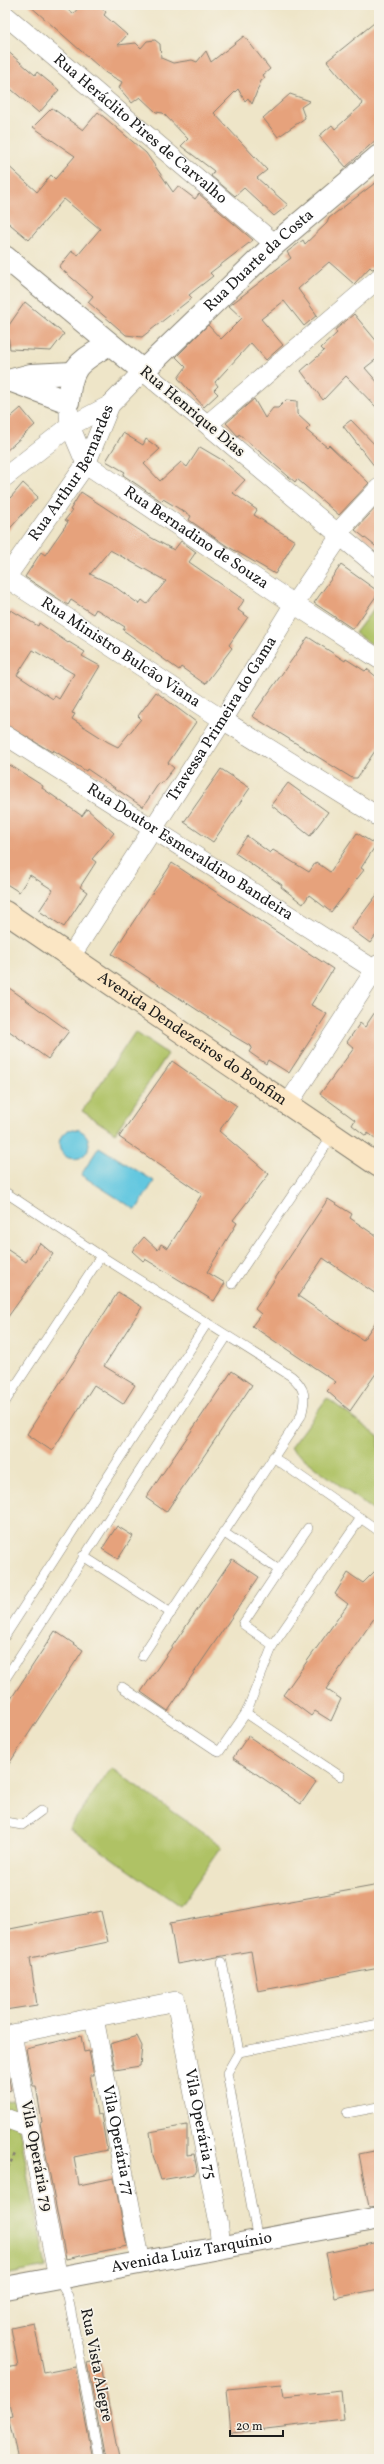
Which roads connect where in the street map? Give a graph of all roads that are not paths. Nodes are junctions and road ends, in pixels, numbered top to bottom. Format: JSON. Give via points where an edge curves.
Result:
{"nodes":[{"id":1,"x":5,"y":15,"type":"edge"},
{"id":2,"x":379,"y":156,"type":"edge"},
{"id":3,"x":275,"y":244,"type":"junction"},
{"id":4,"x":5,"y":258,"type":"edge"},
{"id":5,"x":379,"y":278,"type":"edge"},
{"id":6,"x":109,"y":344,"type":"junction"},
{"id":7,"x":143,"y":371,"type":"junction"},
{"id":8,"x":72,"y":373,"type":"junction"},
{"id":9,"x":8,"y":381,"type":"edge"},
{"id":10,"x":68,"y":402,"type":"junction"},
{"id":11,"x":110,"y":406,"type":"junction"},
{"id":12,"x":208,"y":424,"type":"junction"},
{"id":13,"x":70,"y":426,"type":"junction"},
{"id":14,"x":86,"y":464,"type":"junction"},
{"id":15,"x":5,"y":477,"type":"edge"},
{"id":16,"x":379,"y":488,"type":"edge"},
{"id":17,"x":340,"y":536,"type":"junction"},
{"id":18,"x":379,"y":568,"type":"edge"},
{"id":19,"x":5,"y":578,"type":"edge"},
{"id":20,"x":294,"y":604,"type":"junction"},
{"id":21,"x":379,"y":659,"type":"edge"},
{"id":22,"x":224,"y":720,"type":"junction"},
{"id":23,"x":5,"y":735,"type":"edge"},
{"id":24,"x":379,"y":817,"type":"edge"},
{"id":25,"x":153,"y":830,"type":"junction"},
{"id":26,"x":7,"y":916,"type":"edge"},
{"id":27,"x":71,"y":956,"type":"junction"},
{"id":28,"x":377,"y":967,"type":"edge"},
{"id":29,"x":288,"y":1104,"type":"junction"},
{"id":30,"x":333,"y":1135,"type":"junction"},
{"id":31,"x":379,"y":1166,"type":"edge"},
{"id":32,"x":5,"y":1192,"type":"edge"},
{"id":33,"x":101,"y":1256,"type":"junction"},
{"id":34,"x":232,"y":1284,"type":"dead end"},
{"id":35,"x":207,"y":1323,"type":"junction"},
{"id":36,"x":227,"y":1336,"type":"junction"},
{"id":37,"x":9,"y":1388,"type":"edge"},
{"id":38,"x":5,"y":1402,"type":"edge"},
{"id":39,"x":273,"y":1457,"type":"junction"},
{"id":40,"x":361,"y":1518,"type":"junction"},
{"id":41,"x":308,"y":1528,"type":"dead end"},
{"id":42,"x":379,"y":1531,"type":"edge"},
{"id":43,"x":223,"y":1532,"type":"junction"},
{"id":44,"x":83,"y":1556,"type":"junction"},
{"id":45,"x":279,"y":1570,"type":"junction"},
{"id":46,"x":171,"y":1612,"type":"junction"},
{"id":47,"x":5,"y":1636,"type":"edge"},
{"id":48,"x":274,"y":1645,"type":"junction"},
{"id":49,"x":142,"y":1656,"type":"dead end"},
{"id":50,"x":5,"y":1678,"type":"edge"},
{"id":51,"x":122,"y":1686,"type":"dead end"},
{"id":52,"x":246,"y":1713,"type":"junction"},
{"id":53,"x":340,"y":1776,"type":"dead end"},
{"id":54,"x":41,"y":1811,"type":"dead end"},
{"id":55,"x":5,"y":1822,"type":"edge"},
{"id":56,"x":222,"y":1962,"type":"dead end"},
{"id":57,"x":94,"y":2018,"type":"junction"},
{"id":58,"x":379,"y":2024,"type":"edge"},
{"id":59,"x":239,"y":2052,"type":"junction"},
{"id":60,"x":379,"y":2106,"type":"edge"},
{"id":61,"x":348,"y":2113,"type":"dead end"},
{"id":62,"x":5,"y":2118,"type":"edge"},
{"id":63,"x":30,"y":2126,"type":"junction"},
{"id":64,"x":379,"y":2218,"type":"edge"},
{"id":65,"x":258,"y":2241,"type":"junction"},
{"id":66,"x":221,"y":2248,"type":"junction"},
{"id":67,"x":141,"y":2263,"type":"junction"},
{"id":68,"x":58,"y":2279,"type":"junction"},
{"id":69,"x":5,"y":2288,"type":"edge"},
{"id":70,"x":99,"y":2459,"type":"edge"}],
"edges":[{"from":1,"to":3,"type":"street","name":"Rua Heráclito Pires de Carvalho"},
{"from":2,"to":3,"type":"street","name":"Rua Duarte da Costa"},
{"from":3,"to":7,"type":"street","name":"Rua Duarte da Costa"},
{"from":4,"to":6,"type":"street","name":"Rua Henrique Dias"},
{"from":5,"to":12,"type":"street"},
{"from":6,"to":7,"type":"street","name":"Rua Henrique Dias"},
{"from":6,"to":8,"type":"street","via":[[80,362]]},
{"from":7,"to":11,"type":"street","name":"Rua Arthur Bernardes"},
{"from":7,"to":12,"type":"street","name":"Rua Henrique Dias"},
{"from":8,"to":9,"type":"street","via":[[31,375]]},
{"from":8,"to":10,"type":"street"},
{"from":9,"to":10,"type":"street"},
{"from":10,"to":13,"type":"street"},
{"from":11,"to":13,"type":"street"},
{"from":11,"to":14,"type":"street","name":"Rua Arthur Bernardes"},
{"from":12,"to":17,"type":"street","name":"Rua Henrique Dias"},
{"from":13,"to":14,"type":"street"},
{"from":13,"to":15,"type":"street"},
{"from":14,"to":19,"type":"street","name":"Rua Arthur Bernardes"},
{"from":14,"to":20,"type":"street","name":"Rua Bernadino de Souza"},
{"from":16,"to":17,"type":"street","name":"Travessa Primeira do Gama","via":[[348,520],[341,529]]},
{"from":17,"to":18,"type":"street","name":"Rua Henrique Dias"},
{"from":17,"to":20,"type":"street","name":"Travessa Primeira do Gama"},
{"from":19,"to":22,"type":"street","name":"Rua Ministro Bulcão Viana"},
{"from":20,"to":21,"type":"street","name":"Rua Bernadino de Souza"},
{"from":20,"to":22,"type":"street","name":"Travessa Primeira do Gama"},
{"from":22,"to":24,"type":"street","name":"Rua Ministro Bulcão Viana"},
{"from":22,"to":25,"type":"street","name":"Travessa Primeira do Gama"},
{"from":23,"to":25,"type":"street","name":"Rua Doutor Esmeraldino Bandeira"},
{"from":25,"to":27,"type":"street","name":"Travessa Primeira do Gama"},
{"from":25,"to":28,"type":"street","name":"Rua Doutor Esmeraldino Bandeira"},
{"from":26,"to":27,"type":"main road","name":"Avenida Dendezeiros do Bonfim"},
{"from":27,"to":29,"type":"main road","name":"Avenida Dendezeiros do Bonfim"},
{"from":28,"to":29,"type":"street"},
{"from":29,"to":30,"type":"main road","name":"Avenida Dendezeiros do Bonfim"},
{"from":30,"to":31,"type":"main road","name":"Avenida Dendezeiros do Bonfim"},
{"from":30,"to":34,"type":"lane"},
{"from":32,"to":33,"type":"lane"},
{"from":33,"to":35,"type":"lane"},
{"from":33,"to":37,"type":"lane"},
{"from":35,"to":36,"type":"lane"},
{"from":35,"to":47,"type":"lane"},
{"from":36,"to":39,"type":"lane","via":[[291,1376],[300,1383],[304,1392],[300,1416]]},
{"from":36,"to":44,"type":"lane"},
{"from":37,"to":38,"type":"lane"},
{"from":39,"to":40,"type":"lane"},
{"from":39,"to":43,"type":"lane"},
{"from":40,"to":42,"type":"lane"},
{"from":40,"to":48,"type":"lane"},
{"from":41,"to":45,"type":"lane"},
{"from":43,"to":45,"type":"lane"},
{"from":43,"to":46,"type":"lane"},
{"from":44,"to":46,"type":"lane"},
{"from":44,"to":50,"type":"lane"},
{"from":45,"to":48,"type":"lane","via":[[243,1624]]},
{"from":46,"to":49,"type":"lane"},
{"from":48,"to":52,"type":"lane"},
{"from":51,"to":52,"type":"lane","via":[[219,1752]]},
{"from":52,"to":53,"type":"lane"},
{"from":54,"to":55,"type":"lane","via":[[22,1825]]},
{"from":56,"to":59,"type":"lane"},
{"from":57,"to":63,"type":"street","name":"Vila Operária 79","via":[[12,2034]]},
{"from":57,"to":66,"type":"street","name":"Vila Operária 75","via":[[176,2001],[218,2219]]},
{"from":57,"to":67,"type":"street","name":"Vila Operária 77"},
{"from":58,"to":59,"type":"lane"},
{"from":59,"to":65,"type":"lane","via":[[227,2073]]},
{"from":60,"to":61,"type":"lane"},
{"from":62,"to":63,"type":"street"},
{"from":63,"to":68,"type":"street","name":"Vila Operária 79"},
{"from":64,"to":65,"type":"street","name":"Avenida Luiz Tarquínio"},
{"from":65,"to":66,"type":"street","name":"Avenida Luiz Tarquínio"},
{"from":66,"to":67,"type":"street","name":"Avenida Luiz Tarquínio"},
{"from":67,"to":68,"type":"street","name":"Avenida Luiz Tarquínio"},
{"from":68,"to":69,"type":"street","name":"Avenida Luiz Tarquínio"},
{"from":68,"to":70,"type":"lane","name":"Rua Vista Alegre","via":[[68,2296]]}]}
